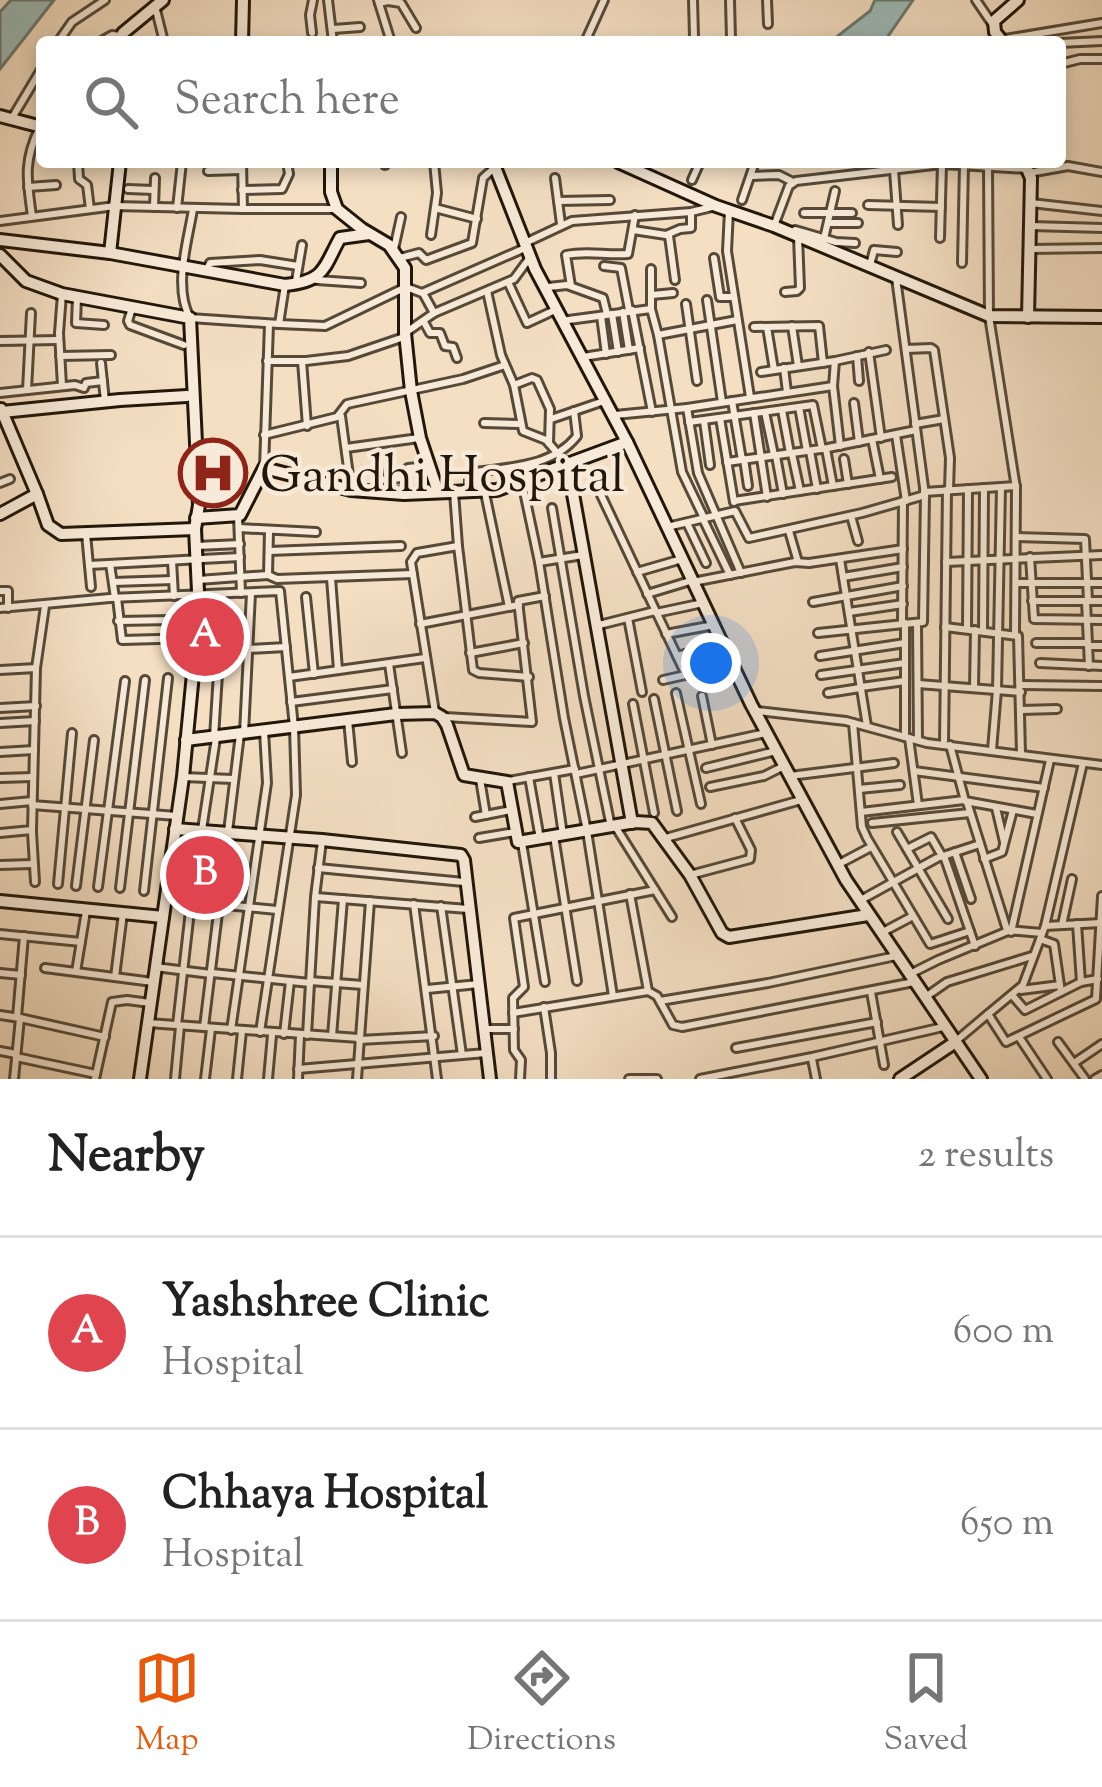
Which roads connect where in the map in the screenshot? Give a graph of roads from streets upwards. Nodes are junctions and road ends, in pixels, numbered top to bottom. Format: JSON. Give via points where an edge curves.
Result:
{"nodes":[{"id":1,"x":105,"y":0,"type":"edge"},
{"id":2,"x":243,"y":0,"type":"edge"},
{"id":3,"x":313,"y":0,"type":"edge"},
{"id":4,"x":328,"y":0,"type":"edge"},
{"id":5,"x":604,"y":0,"type":"edge"},
{"id":6,"x":693,"y":0,"type":"edge"},
{"id":7,"x":730,"y":0,"type":"edge"},
{"id":8,"x":766,"y":0,"type":"edge"},
{"id":9,"x":976,"y":0,"type":"edge"},
{"id":10,"x":1018,"y":0,"type":"edge"},
{"id":11,"x":378,"y":2,"type":"edge"},
{"id":12,"x":159,"y":3,"type":"edge"},
{"id":13,"x":1102,"y":23,"type":"edge"},
{"id":14,"x":768,"y":24,"type":"dead end"},
{"id":15,"x":360,"y":26,"type":"dead end"},
{"id":16,"x":994,"y":27,"type":"junction"},
{"id":17,"x":416,"y":28,"type":"dead end"},
{"id":18,"x":333,"y":29,"type":"junction"},
{"id":19,"x":312,"y":33,"type":"dead end"},
{"id":20,"x":62,"y":36,"type":"edge"},
{"id":21,"x":124,"y":36,"type":"edge"},
{"id":22,"x":163,"y":36,"type":"edge"},
{"id":23,"x":242,"y":36,"type":"edge"},
{"id":24,"x":333,"y":36,"type":"edge"},
{"id":25,"x":389,"y":36,"type":"edge"},
{"id":26,"x":588,"y":36,"type":"edge"},
{"id":27,"x":694,"y":36,"type":"dead end"},
{"id":28,"x":731,"y":36,"type":"edge"},
{"id":29,"x":999,"y":36,"type":"edge"},
{"id":30,"x":1042,"y":36,"type":"edge"},
{"id":31,"x":1102,"y":41,"type":"edge"},
{"id":32,"x":1066,"y":43,"type":"edge"},
{"id":33,"x":1102,"y":59,"type":"edge"},
{"id":34,"x":1066,"y":62,"type":"edge"},
{"id":35,"x":36,"y":76,"type":"edge"},
{"id":36,"x":6,"y":117,"type":"edge"},
{"id":37,"x":36,"y":126,"type":"edge"},
{"id":38,"x":36,"y":137,"type":"edge"},
{"id":39,"x":1066,"y":166,"type":"edge"},
{"id":40,"x":79,"y":168,"type":"edge"},
{"id":41,"x":119,"y":168,"type":"edge"},
{"id":42,"x":181,"y":168,"type":"edge"},
{"id":43,"x":228,"y":168,"type":"edge"},
{"id":44,"x":242,"y":168,"type":"edge"},
{"id":45,"x":288,"y":168,"type":"edge"},
{"id":46,"x":331,"y":168,"type":"edge"},
{"id":47,"x":434,"y":168,"type":"edge"},
{"id":48,"x":491,"y":168,"type":"edge"},
{"id":49,"x":495,"y":168,"type":"edge"},
{"id":50,"x":630,"y":168,"type":"edge"},
{"id":51,"x":697,"y":168,"type":"edge"},
{"id":52,"x":753,"y":168,"type":"edge"},
{"id":53,"x":910,"y":168,"type":"edge"},
{"id":54,"x":942,"y":168,"type":"edge"},
{"id":55,"x":964,"y":168,"type":"edge"},
{"id":56,"x":988,"y":168,"type":"edge"},
{"id":57,"x":1027,"y":168,"type":"edge"},
{"id":58,"x":894,"y":170,"type":"junction"},
{"id":59,"x":208,"y":171,"type":"dead end"},
{"id":60,"x":1102,"y":172,"type":"edge"},
{"id":61,"x":751,"y":176,"type":"junction"},
{"id":62,"x":154,"y":178,"type":"dead end"},
{"id":63,"x":555,"y":178,"type":"dead end"},
{"id":64,"x":692,"y":180,"type":"dead end"},
{"id":65,"x":793,"y":182,"type":"junction"},
{"id":66,"x":56,"y":185,"type":"dead end"},
{"id":67,"x":28,"y":187,"type":"junction"},
{"id":68,"x":128,"y":189,"type":"dead end"},
{"id":69,"x":154,"y":190,"type":"junction"},
{"id":70,"x":242,"y":190,"type":"junction"},
{"id":71,"x":835,"y":191,"type":"dead end"},
{"id":72,"x":610,"y":200,"type":"dead end"},
{"id":73,"x":742,"y":200,"type":"dead end"},
{"id":74,"x":558,"y":201,"type":"junction"},
{"id":75,"x":1031,"y":202,"type":"junction"},
{"id":76,"x":868,"y":205,"type":"dead end"},
{"id":77,"x":116,"y":206,"type":"junction"},
{"id":78,"x":896,"y":206,"type":"junction"},
{"id":79,"x":154,"y":207,"type":"junction"},
{"id":80,"x":941,"y":207,"type":"junction"},
{"id":81,"x":90,"y":208,"type":"junction"},
{"id":82,"x":177,"y":208,"type":"junction"},
{"id":83,"x":193,"y":208,"type":"junction"},
{"id":84,"x":435,"y":208,"type":"junction"},
{"id":85,"x":242,"y":209,"type":"junction"},
{"id":86,"x":337,"y":209,"type":"junction"},
{"id":87,"x":722,"y":209,"type":"junction"},
{"id":88,"x":691,"y":212,"type":"junction"},
{"id":89,"x":1102,"y":212,"type":"edge"},
{"id":90,"x":804,"y":213,"type":"dead end"},
{"id":91,"x":831,"y":213,"type":"junction"},
{"id":92,"x":852,"y":213,"type":"dead end"},
{"id":93,"x":635,"y":215,"type":"junction"},
{"id":94,"x":32,"y":216,"type":"junction"},
{"id":95,"x":401,"y":217,"type":"dead end"},
{"id":96,"x":477,"y":219,"type":"junction"},
{"id":97,"x":0,"y":221,"type":"edge"},
{"id":98,"x":829,"y":223,"type":"junction"},
{"id":99,"x":858,"y":223,"type":"dead end"},
{"id":100,"x":561,"y":224,"type":"junction"},
{"id":101,"x":898,"y":225,"type":"dead end"},
{"id":102,"x":774,"y":226,"type":"junction"},
{"id":103,"x":1031,"y":226,"type":"junction"},
{"id":104,"x":1102,"y":228,"type":"edge"},
{"id":105,"x":633,"y":230,"type":"junction"},
{"id":106,"x":796,"y":233,"type":"junction"},
{"id":107,"x":369,"y":234,"type":"junction"},
{"id":108,"x":431,"y":235,"type":"dead end"},
{"id":109,"x":669,"y":235,"type":"junction"},
{"id":110,"x":940,"y":238,"type":"dead end"},
{"id":111,"x":0,"y":241,"type":"edge"},
{"id":112,"x":823,"y":243,"type":"junction"},
{"id":113,"x":855,"y":243,"type":"dead end"},
{"id":114,"x":302,"y":245,"type":"dead end"},
{"id":115,"x":1102,"y":248,"type":"edge"},
{"id":116,"x":1030,"y":249,"type":"junction"},
{"id":117,"x":526,"y":250,"type":"junction"},
{"id":118,"x":897,"y":252,"type":"dead end"},
{"id":119,"x":110,"y":254,"type":"junction"},
{"id":120,"x":397,"y":254,"type":"junction"},
{"id":121,"x":0,"y":255,"type":"edge"},
{"id":122,"x":714,"y":258,"type":"dead end"},
{"id":123,"x":962,"y":263,"type":"dead end"},
{"id":124,"x":298,"y":266,"type":"junction"},
{"id":125,"x":604,"y":266,"type":"dead end"},
{"id":126,"x":870,"y":266,"type":"junction"},
{"id":127,"x":183,"y":268,"type":"junction"},
{"id":128,"x":651,"y":269,"type":"dead end"},
{"id":129,"x":207,"y":272,"type":"junction"},
{"id":130,"x":896,"y":277,"type":"junction"},
{"id":131,"x":313,"y":279,"type":"junction"},
{"id":132,"x":675,"y":280,"type":"dead end"},
{"id":133,"x":508,"y":282,"type":"junction"},
{"id":134,"x":362,"y":283,"type":"dead end"},
{"id":135,"x":290,"y":285,"type":"junction"},
{"id":136,"x":406,"y":286,"type":"junction"},
{"id":137,"x":571,"y":286,"type":"junction"},
{"id":138,"x":544,"y":287,"type":"junction"},
{"id":139,"x":487,"y":291,"type":"junction"},
{"id":140,"x":785,"y":292,"type":"dead end"},
{"id":141,"x":423,"y":293,"type":"junction"},
{"id":142,"x":673,"y":293,"type":"dead end"},
{"id":143,"x":62,"y":294,"type":"junction"},
{"id":144,"x":652,"y":295,"type":"junction"},
{"id":145,"x":77,"y":297,"type":"junction"},
{"id":146,"x":734,"y":298,"type":"junction"},
{"id":147,"x":707,"y":300,"type":"dead end"},
{"id":148,"x":686,"y":304,"type":"dead end"},
{"id":149,"x":132,"y":308,"type":"junction"},
{"id":150,"x":651,"y":309,"type":"junction"},
{"id":151,"x":628,"y":311,"type":"junction"},
{"id":152,"x":434,"y":313,"type":"junction"},
{"id":153,"x":31,"y":314,"type":"dead end"},
{"id":154,"x":606,"y":314,"type":"junction"},
{"id":155,"x":186,"y":315,"type":"junction"},
{"id":156,"x":558,"y":315,"type":"junction"},
{"id":157,"x":988,"y":316,"type":"junction"},
{"id":158,"x":1028,"y":317,"type":"junction"},
{"id":159,"x":1102,"y":317,"type":"edge"},
{"id":160,"x":737,"y":320,"type":"junction"},
{"id":161,"x":424,"y":322,"type":"junction"},
{"id":162,"x":269,"y":324,"type":"junction"},
{"id":163,"x":279,"y":324,"type":"junction"},
{"id":164,"x":104,"y":325,"type":"dead end"},
{"id":165,"x":710,"y":325,"type":"junction"},
{"id":166,"x":767,"y":326,"type":"junction"},
{"id":167,"x":792,"y":326,"type":"junction"},
{"id":168,"x":754,"y":327,"type":"dead end"},
{"id":169,"x":689,"y":329,"type":"junction"},
{"id":170,"x":405,"y":334,"type":"junction"},
{"id":171,"x":658,"y":334,"type":"junction"},
{"id":172,"x":59,"y":340,"type":"junction"},
{"id":173,"x":0,"y":341,"type":"edge"},
{"id":174,"x":29,"y":341,"type":"junction"},
{"id":175,"x":184,"y":345,"type":"junction"},
{"id":176,"x":640,"y":348,"type":"junction"},
{"id":177,"x":905,"y":349,"type":"junction"},
{"id":178,"x":628,"y":350,"type":"junction"},
{"id":179,"x":886,"y":350,"type":"dead end"},
{"id":180,"x":617,"y":352,"type":"junction"},
{"id":181,"x":869,"y":352,"type":"junction"},
{"id":182,"x":606,"y":354,"type":"junction"},
{"id":183,"x":111,"y":355,"type":"dead end"},
{"id":184,"x":60,"y":356,"type":"junction"},
{"id":185,"x":856,"y":356,"type":"junction"},
{"id":186,"x":458,"y":358,"type":"dead end"},
{"id":187,"x":580,"y":358,"type":"junction"},
{"id":188,"x":267,"y":361,"type":"junction"},
{"id":189,"x":302,"y":361,"type":"junction"},
{"id":190,"x":835,"y":361,"type":"junction"},
{"id":191,"x":101,"y":363,"type":"dead end"},
{"id":192,"x":823,"y":363,"type":"junction"},
{"id":193,"x":505,"y":365,"type":"junction"},
{"id":194,"x":798,"y":366,"type":"junction"},
{"id":195,"x":784,"y":368,"type":"junction"},
{"id":196,"x":773,"y":370,"type":"junction"},
{"id":197,"x":761,"y":372,"type":"dead end"},
{"id":198,"x":103,"y":381,"type":"junction"},
{"id":199,"x":697,"y":381,"type":"dead end"},
{"id":200,"x":860,"y":381,"type":"dead end"},
{"id":201,"x":514,"y":385,"type":"junction"},
{"id":202,"x":62,"y":386,"type":"junction"},
{"id":203,"x":833,"y":386,"type":"junction"},
{"id":204,"x":29,"y":390,"type":"junction"},
{"id":205,"x":411,"y":391,"type":"junction"},
{"id":206,"x":788,"y":392,"type":"junction"},
{"id":207,"x":0,"y":393,"type":"edge"},
{"id":208,"x":187,"y":396,"type":"junction"},
{"id":209,"x":750,"y":397,"type":"junction"},
{"id":210,"x":105,"y":401,"type":"junction"},
{"id":211,"x":604,"y":401,"type":"junction"},
{"id":212,"x":727,"y":401,"type":"junction"},
{"id":213,"x":854,"y":403,"type":"dead end"},
{"id":214,"x":799,"y":406,"type":"junction"},
{"id":215,"x":687,"y":408,"type":"junction"},
{"id":216,"x":33,"y":409,"type":"junction"},
{"id":217,"x":782,"y":409,"type":"junction"},
{"id":218,"x":672,"y":410,"type":"junction"},
{"id":219,"x":574,"y":411,"type":"junction"},
{"id":220,"x":765,"y":411,"type":"junction"},
{"id":221,"x":340,"y":412,"type":"junction"},
{"id":222,"x":652,"y":412,"type":"junction"},
{"id":223,"x":754,"y":413,"type":"junction"},
{"id":224,"x":611,"y":416,"type":"junction"},
{"id":225,"x":735,"y":416,"type":"junction"},
{"id":226,"x":2,"y":417,"type":"edge"},
{"id":227,"x":720,"y":418,"type":"junction"},
{"id":228,"x":550,"y":419,"type":"junction"},
{"id":229,"x":944,"y":419,"type":"junction"},
{"id":230,"x":704,"y":420,"type":"junction"},
{"id":231,"x":689,"y":422,"type":"junction"},
{"id":232,"x":484,"y":423,"type":"dead end"},
{"id":233,"x":521,"y":424,"type":"junction"},
{"id":234,"x":307,"y":426,"type":"junction"},
{"id":235,"x":915,"y":427,"type":"junction"},
{"id":236,"x":896,"y":434,"type":"junction"},
{"id":237,"x":264,"y":435,"type":"junction"},
{"id":238,"x":420,"y":438,"type":"junction"},
{"id":239,"x":877,"y":438,"type":"junction"},
{"id":240,"x":627,"y":442,"type":"junction"},
{"id":241,"x":859,"y":442,"type":"junction"},
{"id":242,"x":549,"y":443,"type":"junction"},
{"id":243,"x":839,"y":446,"type":"junction"},
{"id":244,"x":346,"y":448,"type":"junction"},
{"id":245,"x":824,"y":449,"type":"junction"},
{"id":246,"x":808,"y":451,"type":"junction"},
{"id":247,"x":791,"y":453,"type":"junction"},
{"id":248,"x":559,"y":455,"type":"junction"},
{"id":249,"x":775,"y":455,"type":"junction"},
{"id":250,"x":760,"y":458,"type":"junction"},
{"id":251,"x":743,"y":459,"type":"junction"},
{"id":252,"x":844,"y":459,"type":"dead end"},
{"id":253,"x":727,"y":462,"type":"junction"},
{"id":254,"x":710,"y":464,"type":"dead end"},
{"id":255,"x":430,"y":466,"type":"junction"},
{"id":256,"x":568,"y":466,"type":"junction"},
{"id":257,"x":194,"y":467,"type":"junction"},
{"id":258,"x":264,"y":467,"type":"junction"},
{"id":259,"x":377,"y":467,"type":"dead end"},
{"id":260,"x":892,"y":477,"type":"dead end"},
{"id":261,"x":10,"y":479,"type":"dead end"},
{"id":262,"x":880,"y":479,"type":"junction"},
{"id":263,"x":522,"y":482,"type":"junction"},
{"id":264,"x":0,"y":483,"type":"edge"},
{"id":265,"x":848,"y":484,"type":"junction"},
{"id":266,"x":379,"y":486,"type":"junction"},
{"id":267,"x":748,"y":486,"type":"dead end"},
{"id":268,"x":832,"y":486,"type":"junction"},
{"id":269,"x":1016,"y":486,"type":"junction"},
{"id":270,"x":1001,"y":487,"type":"junction"},
{"id":271,"x":985,"y":488,"type":"junction"},
{"id":272,"x":817,"y":489,"type":"junction"},
{"id":273,"x":968,"y":489,"type":"junction"},
{"id":274,"x":352,"y":490,"type":"junction"},
{"id":275,"x":484,"y":490,"type":"junction"},
{"id":276,"x":948,"y":490,"type":"junction"},
{"id":277,"x":469,"y":491,"type":"junction"},
{"id":278,"x":800,"y":491,"type":"junction"},
{"id":279,"x":438,"y":492,"type":"junction"},
{"id":280,"x":454,"y":492,"type":"junction"},
{"id":281,"x":924,"y":493,"type":"junction"},
{"id":282,"x":37,"y":494,"type":"junction"},
{"id":283,"x":601,"y":494,"type":"dead end"},
{"id":284,"x":783,"y":494,"type":"junction"},
{"id":285,"x":767,"y":496,"type":"junction"},
{"id":286,"x":734,"y":501,"type":"junction"},
{"id":287,"x":904,"y":501,"type":"junction"},
{"id":288,"x":552,"y":508,"type":"dead end"},
{"id":289,"x":735,"y":511,"type":"junction"},
{"id":290,"x":0,"y":514,"type":"edge"},
{"id":291,"x":716,"y":516,"type":"junction"},
{"id":292,"x":850,"y":516,"type":"junction"},
{"id":293,"x":704,"y":518,"type":"junction"},
{"id":294,"x":196,"y":519,"type":"junction"},
{"id":295,"x":238,"y":522,"type":"junction"},
{"id":296,"x":687,"y":522,"type":"junction"},
{"id":297,"x":667,"y":527,"type":"junction"},
{"id":298,"x":789,"y":530,"type":"junction"},
{"id":299,"x":269,"y":531,"type":"junction"},
{"id":300,"x":316,"y":532,"type":"dead end"},
{"id":301,"x":86,"y":534,"type":"junction"},
{"id":302,"x":1016,"y":537,"type":"junction"},
{"id":303,"x":858,"y":541,"type":"dead end"},
{"id":304,"x":240,"y":544,"type":"junction"},
{"id":305,"x":196,"y":545,"type":"junction"},
{"id":306,"x":401,"y":546,"type":"dead end"},
{"id":307,"x":458,"y":546,"type":"junction"},
{"id":308,"x":903,"y":549,"type":"junction"},
{"id":309,"x":269,"y":551,"type":"junction"},
{"id":310,"x":1086,"y":554,"type":"junction"},
{"id":311,"x":1102,"y":554,"type":"edge"},
{"id":312,"x":583,"y":555,"type":"junction"},
{"id":313,"x":240,"y":557,"type":"junction"},
{"id":314,"x":1030,"y":557,"type":"junction"},
{"id":315,"x":1016,"y":558,"type":"junction"},
{"id":316,"x":561,"y":559,"type":"junction"},
{"id":317,"x":682,"y":559,"type":"junction"},
{"id":318,"x":840,"y":559,"type":"junction"},
{"id":319,"x":1000,"y":559,"type":"junction"},
{"id":320,"x":196,"y":560,"type":"junction"},
{"id":321,"x":984,"y":560,"type":"junction"},
{"id":322,"x":172,"y":561,"type":"junction"},
{"id":323,"x":968,"y":561,"type":"junction"},
{"id":324,"x":539,"y":562,"type":"junction"},
{"id":325,"x":798,"y":562,"type":"junction"},
{"id":326,"x":946,"y":562,"type":"junction"},
{"id":327,"x":706,"y":563,"type":"dead end"},
{"id":328,"x":110,"y":564,"type":"junction"},
{"id":329,"x":89,"y":565,"type":"junction"},
{"id":330,"x":903,"y":567,"type":"junction"},
{"id":331,"x":637,"y":572,"type":"junction"},
{"id":332,"x":742,"y":573,"type":"junction"},
{"id":333,"x":413,"y":574,"type":"junction"},
{"id":334,"x":268,"y":575,"type":"junction"},
{"id":335,"x":730,"y":575,"type":"junction"},
{"id":336,"x":241,"y":577,"type":"junction"},
{"id":337,"x":843,"y":577,"type":"junction"},
{"id":338,"x":331,"y":578,"type":"junction"},
{"id":339,"x":925,"y":578,"type":"junction"},
{"id":340,"x":173,"y":580,"type":"junction"},
{"id":341,"x":197,"y":580,"type":"junction"},
{"id":342,"x":693,"y":581,"type":"junction"},
{"id":343,"x":113,"y":582,"type":"junction"},
{"id":344,"x":903,"y":582,"type":"junction"},
{"id":345,"x":1016,"y":583,"type":"junction"},
{"id":346,"x":1031,"y":583,"type":"junction"},
{"id":347,"x":1087,"y":583,"type":"junction"},
{"id":348,"x":1102,"y":583,"type":"edge"},
{"id":349,"x":91,"y":586,"type":"dead end"},
{"id":350,"x":0,"y":590,"type":"edge"},
{"id":351,"x":251,"y":592,"type":"junction"},
{"id":352,"x":241,"y":593,"type":"junction"},
{"id":353,"x":223,"y":594,"type":"junction"},
{"id":354,"x":647,"y":594,"type":"junction"},
{"id":355,"x":174,"y":596,"type":"junction"},
{"id":356,"x":198,"y":596,"type":"junction"},
{"id":357,"x":544,"y":596,"type":"junction"},
{"id":358,"x":846,"y":596,"type":"junction"},
{"id":359,"x":306,"y":597,"type":"dead end"},
{"id":360,"x":116,"y":598,"type":"junction"},
{"id":361,"x":1032,"y":601,"type":"junction"},
{"id":362,"x":1087,"y":601,"type":"junction"},
{"id":363,"x":1102,"y":601,"type":"edge"},
{"id":364,"x":813,"y":602,"type":"dead end"},
{"id":365,"x":703,"y":603,"type":"junction"},
{"id":366,"x":903,"y":604,"type":"junction"},
{"id":367,"x":46,"y":605,"type":"junction"},
{"id":368,"x":519,"y":605,"type":"junction"},
{"id":369,"x":508,"y":607,"type":"junction"},
{"id":370,"x":4,"y":608,"type":"edge"},
{"id":371,"x":656,"y":612,"type":"junction"},
{"id":372,"x":849,"y":612,"type":"junction"},
{"id":373,"x":466,"y":616,"type":"junction"},
{"id":374,"x":628,"y":618,"type":"junction"},
{"id":375,"x":173,"y":620,"type":"dead end"},
{"id":376,"x":1088,"y":620,"type":"junction"},
{"id":377,"x":1102,"y":620,"type":"edge"},
{"id":378,"x":118,"y":621,"type":"junction"},
{"id":379,"x":903,"y":623,"type":"junction"},
{"id":380,"x":916,"y":623,"type":"junction"},
{"id":381,"x":420,"y":624,"type":"junction"},
{"id":382,"x":713,"y":625,"type":"junction"},
{"id":383,"x":596,"y":626,"type":"junction"},
{"id":384,"x":945,"y":627,"type":"junction"},
{"id":385,"x":851,"y":629,"type":"junction"},
{"id":386,"x":975,"y":630,"type":"junction"},
{"id":387,"x":998,"y":632,"type":"junction"},
{"id":388,"x":818,"y":633,"type":"dead end"},
{"id":389,"x":666,"y":634,"type":"junction"},
{"id":390,"x":1015,"y":634,"type":"junction"},
{"id":391,"x":196,"y":638,"type":"junction"},
{"id":392,"x":524,"y":643,"type":"junction"},
{"id":393,"x":905,"y":643,"type":"junction"},
{"id":394,"x":722,"y":644,"type":"junction"},
{"id":395,"x":1036,"y":644,"type":"dead end"},
{"id":396,"x":1088,"y":644,"type":"junction"},
{"id":397,"x":1102,"y":646,"type":"edge"},
{"id":398,"x":286,"y":647,"type":"junction"},
{"id":399,"x":248,"y":649,"type":"junction"},
{"id":400,"x":855,"y":650,"type":"junction"},
{"id":401,"x":470,"y":653,"type":"junction"},
{"id":402,"x":676,"y":656,"type":"junction"},
{"id":403,"x":820,"y":656,"type":"dead end"},
{"id":404,"x":425,"y":658,"type":"junction"},
{"id":405,"x":905,"y":663,"type":"junction"},
{"id":406,"x":1040,"y":663,"type":"dead end"},
{"id":407,"x":389,"y":664,"type":"junction"},
{"id":408,"x":732,"y":664,"type":"junction"},
{"id":409,"x":1089,"y":665,"type":"junction"},
{"id":410,"x":1102,"y":666,"type":"edge"},
{"id":411,"x":36,"y":668,"type":"junction"},
{"id":412,"x":0,"y":670,"type":"edge"},
{"id":413,"x":338,"y":670,"type":"junction"},
{"id":414,"x":858,"y":670,"type":"junction"},
{"id":415,"x":314,"y":674,"type":"junction"},
{"id":416,"x":686,"y":675,"type":"junction"},
{"id":417,"x":821,"y":675,"type":"dead end"},
{"id":418,"x":289,"y":677,"type":"junction"},
{"id":419,"x":529,"y":677,"type":"junction"},
{"id":420,"x":168,"y":678,"type":"dead end"},
{"id":421,"x":145,"y":680,"type":"dead end"},
{"id":422,"x":663,"y":680,"type":"dead end"},
{"id":423,"x":124,"y":681,"type":"dead end"},
{"id":424,"x":905,"y":681,"type":"junction"},
{"id":425,"x":918,"y":682,"type":"junction"},
{"id":426,"x":944,"y":686,"type":"junction"},
{"id":427,"x":1102,"y":686,"type":"edge"},
{"id":428,"x":861,"y":687,"type":"junction"},
{"id":429,"x":974,"y":688,"type":"junction"},
{"id":430,"x":1020,"y":688,"type":"junction"},
{"id":431,"x":393,"y":689,"type":"junction"},
{"id":432,"x":997,"y":690,"type":"junction"},
{"id":433,"x":642,"y":692,"type":"dead end"},
{"id":434,"x":676,"y":693,"type":"dead end"},
{"id":435,"x":828,"y":693,"type":"dead end"},
{"id":436,"x":702,"y":696,"type":"dead end"},
{"id":437,"x":654,"y":699,"type":"dead end"},
{"id":438,"x":291,"y":702,"type":"junction"},
{"id":439,"x":633,"y":704,"type":"dead end"},
{"id":440,"x":35,"y":706,"type":"junction"},
{"id":441,"x":0,"y":708,"type":"edge"},
{"id":442,"x":1057,"y":709,"type":"dead end"},
{"id":443,"x":754,"y":710,"type":"junction"},
{"id":444,"x":1021,"y":710,"type":"junction"},
{"id":445,"x":396,"y":714,"type":"junction"},
{"id":446,"x":438,"y":715,"type":"junction"},
{"id":447,"x":348,"y":720,"type":"junction"},
{"id":448,"x":35,"y":721,"type":"junction"},
{"id":449,"x":0,"y":723,"type":"edge"},
{"id":450,"x":853,"y":723,"type":"junction"},
{"id":451,"x":293,"y":727,"type":"junction"},
{"id":452,"x":867,"y":727,"type":"junction"},
{"id":453,"x":264,"y":730,"type":"junction"},
{"id":454,"x":72,"y":733,"type":"dead end"},
{"id":455,"x":242,"y":733,"type":"junction"},
{"id":456,"x":766,"y":733,"type":"junction"},
{"id":457,"x":215,"y":737,"type":"junction"},
{"id":458,"x":911,"y":738,"type":"junction"},
{"id":459,"x":94,"y":740,"type":"dead end"},
{"id":460,"x":186,"y":740,"type":"junction"},
{"id":461,"x":712,"y":745,"type":"junction"},
{"id":462,"x":947,"y":745,"type":"junction"},
{"id":463,"x":34,"y":750,"type":"junction"},
{"id":464,"x":689,"y":750,"type":"junction"},
{"id":465,"x":992,"y":750,"type":"junction"},
{"id":466,"x":776,"y":751,"type":"junction"},
{"id":467,"x":0,"y":752,"type":"edge"},
{"id":468,"x":402,"y":753,"type":"dead end"},
{"id":469,"x":1021,"y":754,"type":"junction"},
{"id":470,"x":665,"y":755,"type":"junction"},
{"id":471,"x":1051,"y":758,"type":"junction"},
{"id":472,"x":644,"y":760,"type":"junction"},
{"id":473,"x":352,"y":762,"type":"dead end"},
{"id":474,"x":1083,"y":763,"type":"junction"},
{"id":475,"x":894,"y":764,"type":"dead end"},
{"id":476,"x":622,"y":765,"type":"junction"},
{"id":477,"x":1102,"y":765,"type":"edge"},
{"id":478,"x":706,"y":768,"type":"dead end"},
{"id":479,"x":856,"y":769,"type":"junction"},
{"id":480,"x":599,"y":770,"type":"junction"},
{"id":481,"x":787,"y":771,"type":"junction"},
{"id":482,"x":576,"y":772,"type":"junction"},
{"id":483,"x":914,"y":772,"type":"junction"},
{"id":484,"x":554,"y":773,"type":"junction"},
{"id":485,"x":958,"y":776,"type":"junction"},
{"id":486,"x":32,"y":777,"type":"junction"},
{"id":487,"x":183,"y":777,"type":"junction"},
{"id":488,"x":529,"y":777,"type":"junction"},
{"id":489,"x":0,"y":778,"type":"edge"},
{"id":490,"x":212,"y":778,"type":"junction"},
{"id":491,"x":234,"y":779,"type":"junction"},
{"id":492,"x":479,"y":779,"type":"junction"},
{"id":493,"x":506,"y":782,"type":"junction"},
{"id":494,"x":900,"y":785,"type":"dead end"},
{"id":495,"x":710,"y":787,"type":"dead end"},
{"id":496,"x":859,"y":788,"type":"junction"},
{"id":497,"x":1044,"y":788,"type":"junction"},
{"id":498,"x":802,"y":799,"type":"junction"},
{"id":499,"x":965,"y":801,"type":"junction"},
{"id":500,"x":32,"y":803,"type":"junction"},
{"id":501,"x":0,"y":804,"type":"edge"},
{"id":502,"x":701,"y":804,"type":"dead end"},
{"id":503,"x":918,"y":806,"type":"junction"},
{"id":504,"x":995,"y":807,"type":"junction"},
{"id":505,"x":64,"y":808,"type":"junction"},
{"id":506,"x":86,"y":809,"type":"junction"},
{"id":507,"x":511,"y":810,"type":"junction"},
{"id":508,"x":1013,"y":810,"type":"junction"},
{"id":509,"x":108,"y":811,"type":"junction"},
{"id":510,"x":677,"y":811,"type":"dead end"},
{"id":511,"x":130,"y":812,"type":"junction"},
{"id":512,"x":861,"y":812,"type":"junction"},
{"id":513,"x":654,"y":813,"type":"dead end"},
{"id":514,"x":970,"y":813,"type":"junction"},
{"id":515,"x":154,"y":814,"type":"junction"},
{"id":516,"x":487,"y":814,"type":"junction"},
{"id":517,"x":1037,"y":814,"type":"junction"},
{"id":518,"x":475,"y":817,"type":"dead end"},
{"id":519,"x":735,"y":818,"type":"junction"},
{"id":520,"x":176,"y":823,"type":"junction"},
{"id":521,"x":632,"y":823,"type":"junction"},
{"id":522,"x":872,"y":823,"type":"dead end"},
{"id":523,"x":613,"y":826,"type":"junction"},
{"id":524,"x":32,"y":830,"type":"junction"},
{"id":525,"x":203,"y":831,"type":"junction"},
{"id":526,"x":587,"y":831,"type":"junction"},
{"id":527,"x":0,"y":832,"type":"edge"},
{"id":528,"x":228,"y":832,"type":"junction"},
{"id":529,"x":897,"y":832,"type":"dead end"},
{"id":530,"x":260,"y":835,"type":"junction"},
{"id":531,"x":559,"y":836,"type":"junction"},
{"id":532,"x":288,"y":837,"type":"junction"},
{"id":533,"x":518,"y":837,"type":"junction"},
{"id":534,"x":479,"y":838,"type":"dead end"},
{"id":535,"x":666,"y":838,"type":"junction"},
{"id":536,"x":540,"y":839,"type":"junction"},
{"id":537,"x":322,"y":840,"type":"junction"},
{"id":538,"x":980,"y":844,"type":"junction"},
{"id":539,"x":1004,"y":846,"type":"junction"},
{"id":540,"x":872,"y":847,"type":"junction"},
{"id":541,"x":907,"y":848,"type":"junction"},
{"id":542,"x":955,"y":852,"type":"junction"},
{"id":543,"x":943,"y":856,"type":"junction"},
{"id":544,"x":984,"y":859,"type":"junction"},
{"id":545,"x":34,"y":864,"type":"junction"},
{"id":546,"x":0,"y":865,"type":"edge"},
{"id":547,"x":837,"y":865,"type":"junction"},
{"id":548,"x":319,"y":868,"type":"junction"},
{"id":549,"x":918,"y":869,"type":"junction"},
{"id":550,"x":690,"y":875,"type":"junction"},
{"id":551,"x":1072,"y":879,"type":"dead end"},
{"id":552,"x":35,"y":882,"type":"dead end"},
{"id":553,"x":465,"y":882,"type":"junction"},
{"id":554,"x":965,"y":882,"type":"junction"},
{"id":555,"x":892,"y":883,"type":"junction"},
{"id":556,"x":58,"y":884,"type":"dead end"},
{"id":557,"x":76,"y":886,"type":"dead end"},
{"id":558,"x":98,"y":887,"type":"dead end"},
{"id":559,"x":955,"y":887,"type":"junction"},
{"id":560,"x":120,"y":888,"type":"dead end"},
{"id":561,"x":656,"y":890,"type":"junction"},
{"id":562,"x":144,"y":891,"type":"dead end"},
{"id":563,"x":630,"y":895,"type":"junction"},
{"id":564,"x":1102,"y":896,"type":"edge"},
{"id":565,"x":315,"y":897,"type":"junction"},
{"id":566,"x":971,"y":898,"type":"dead end"},
{"id":567,"x":165,"y":899,"type":"junction"},
{"id":568,"x":343,"y":899,"type":"junction"},
{"id":569,"x":599,"y":900,"type":"junction"},
{"id":570,"x":370,"y":901,"type":"junction"},
{"id":571,"x":860,"y":901,"type":"junction"},
{"id":572,"x":0,"y":902,"type":"edge"},
{"id":573,"x":191,"y":902,"type":"junction"},
{"id":574,"x":415,"y":904,"type":"junction"},
{"id":575,"x":219,"y":906,"type":"junction"},
{"id":576,"x":441,"y":906,"type":"junction"},
{"id":577,"x":249,"y":907,"type":"junction"},
{"id":578,"x":566,"y":907,"type":"junction"},
{"id":579,"x":468,"y":909,"type":"junction"},
{"id":580,"x":87,"y":910,"type":"junction"},
{"id":581,"x":277,"y":910,"type":"junction"},
{"id":582,"x":123,"y":913,"type":"junction"},
{"id":583,"x":533,"y":913,"type":"junction"},
{"id":584,"x":868,"y":915,"type":"junction"},
{"id":585,"x":673,"y":916,"type":"dead end"},
{"id":586,"x":913,"y":916,"type":"junction"},
{"id":587,"x":163,"y":917,"type":"junction"},
{"id":588,"x":948,"y":920,"type":"dead end"},
{"id":589,"x":1077,"y":924,"type":"junction"},
{"id":590,"x":1062,"y":925,"type":"junction"},
{"id":591,"x":1101,"y":927,"type":"edge"},
{"id":592,"x":970,"y":931,"type":"junction"},
{"id":593,"x":1010,"y":932,"type":"junction"},
{"id":594,"x":881,"y":933,"type":"junction"},
{"id":595,"x":1042,"y":933,"type":"junction"},
{"id":596,"x":0,"y":934,"type":"edge"},
{"id":597,"x":24,"y":936,"type":"junction"},
{"id":598,"x":81,"y":941,"type":"junction"},
{"id":599,"x":975,"y":946,"type":"junction"},
{"id":600,"x":896,"y":956,"type":"junction"},
{"id":601,"x":1034,"y":956,"type":"junction"},
{"id":602,"x":155,"y":967,"type":"junction"},
{"id":603,"x":45,"y":968,"type":"dead end"},
{"id":604,"x":184,"y":971,"type":"junction"},
{"id":605,"x":76,"y":972,"type":"junction"},
{"id":606,"x":0,"y":974,"type":"edge"},
{"id":607,"x":211,"y":974,"type":"junction"},
{"id":608,"x":21,"y":975,"type":"junction"},
{"id":609,"x":240,"y":976,"type":"junction"},
{"id":610,"x":115,"y":977,"type":"junction"},
{"id":611,"x":268,"y":978,"type":"junction"},
{"id":612,"x":911,"y":978,"type":"junction"},
{"id":613,"x":1098,"y":979,"type":"junction"},
{"id":614,"x":290,"y":981,"type":"junction"},
{"id":615,"x":577,"y":981,"type":"dead end"},
{"id":616,"x":153,"y":982,"type":"junction"},
{"id":617,"x":310,"y":982,"type":"junction"},
{"id":618,"x":544,"y":982,"type":"dead end"},
{"id":619,"x":1081,"y":982,"type":"junction"},
{"id":620,"x":336,"y":983,"type":"junction"},
{"id":621,"x":479,"y":984,"type":"junction"},
{"id":622,"x":363,"y":985,"type":"junction"},
{"id":623,"x":452,"y":986,"type":"junction"},
{"id":624,"x":1060,"y":988,"type":"junction"},
{"id":625,"x":427,"y":989,"type":"junction"},
{"id":626,"x":648,"y":991,"type":"junction"},
{"id":627,"x":871,"y":991,"type":"junction"},
{"id":628,"x":1015,"y":992,"type":"junction"},
{"id":629,"x":613,"y":996,"type":"junction"},
{"id":630,"x":924,"y":998,"type":"junction"},
{"id":631,"x":1099,"y":999,"type":"edge"},
{"id":632,"x":660,"y":1001,"type":"junction"},
{"id":633,"x":151,"y":1003,"type":"junction"},
{"id":634,"x":544,"y":1007,"type":"junction"},
{"id":635,"x":513,"y":1013,"type":"junction"},
{"id":636,"x":988,"y":1014,"type":"junction"},
{"id":637,"x":0,"y":1015,"type":"edge"},
{"id":638,"x":18,"y":1018,"type":"junction"},
{"id":639,"x":877,"y":1022,"type":"junction"},
{"id":640,"x":148,"y":1023,"type":"junction"},
{"id":641,"x":179,"y":1026,"type":"junction"},
{"id":642,"x":944,"y":1027,"type":"junction"},
{"id":643,"x":207,"y":1028,"type":"junction"},
{"id":644,"x":486,"y":1029,"type":"junction"},
{"id":645,"x":514,"y":1029,"type":"junction"},
{"id":646,"x":231,"y":1030,"type":"junction"},
{"id":647,"x":242,"y":1031,"type":"junction"},
{"id":648,"x":260,"y":1033,"type":"junction"},
{"id":649,"x":272,"y":1033,"type":"junction"},
{"id":650,"x":284,"y":1034,"type":"junction"},
{"id":651,"x":304,"y":1035,"type":"junction"},
{"id":652,"x":105,"y":1036,"type":"junction"},
{"id":653,"x":332,"y":1036,"type":"junction"},
{"id":654,"x":434,"y":1036,"type":"junction"},
{"id":655,"x":1018,"y":1036,"type":"junction"},
{"id":656,"x":359,"y":1039,"type":"junction"},
{"id":657,"x":880,"y":1041,"type":"junction"},
{"id":658,"x":954,"y":1042,"type":"junction"},
{"id":659,"x":1058,"y":1042,"type":"dead end"},
{"id":660,"x":1102,"y":1044,"type":"edge"},
{"id":661,"x":736,"y":1048,"type":"dead end"},
{"id":662,"x":0,"y":1051,"type":"edge"},
{"id":663,"x":488,"y":1053,"type":"junction"},
{"id":664,"x":16,"y":1055,"type":"junction"},
{"id":665,"x":462,"y":1055,"type":"junction"},
{"id":666,"x":435,"y":1057,"type":"junction"},
{"id":667,"x":812,"y":1057,"type":"junction"},
{"id":668,"x":1074,"y":1063,"type":"junction"},
{"id":669,"x":779,"y":1064,"type":"junction"},
{"id":670,"x":358,"y":1065,"type":"junction"},
{"id":671,"x":884,"y":1065,"type":"dead end"},
{"id":672,"x":298,"y":1069,"type":"junction"},
{"id":673,"x":747,"y":1074,"type":"edge"},
{"id":674,"x":96,"y":1077,"type":"edge"},
{"id":675,"x":718,"y":1077,"type":"edge"},
{"id":676,"x":14,"y":1079,"type":"edge"},
{"id":677,"x":140,"y":1079,"type":"edge"},
{"id":678,"x":175,"y":1079,"type":"edge"},
{"id":679,"x":205,"y":1079,"type":"edge"},
{"id":680,"x":237,"y":1079,"type":"edge"},
{"id":681,"x":268,"y":1079,"type":"edge"},
{"id":682,"x":298,"y":1079,"type":"edge"},
{"id":683,"x":357,"y":1079,"type":"edge"},
{"id":684,"x":437,"y":1079,"type":"edge"},
{"id":685,"x":490,"y":1079,"type":"edge"},
{"id":686,"x":520,"y":1079,"type":"edge"},
{"id":687,"x":551,"y":1079,"type":"edge"},
{"id":688,"x":629,"y":1079,"type":"edge"},
{"id":689,"x":657,"y":1079,"type":"edge"},
{"id":690,"x":700,"y":1079,"type":"edge"},
{"id":691,"x":782,"y":1079,"type":"edge"},
{"id":692,"x":816,"y":1079,"type":"edge"},
{"id":693,"x":900,"y":1079,"type":"edge"},
{"id":694,"x":981,"y":1079,"type":"edge"},
{"id":695,"x":1047,"y":1079,"type":"edge"},
{"id":696,"x":1085,"y":1079,"type":"edge"}],
"edges":[{"from":1,"to":20,"type":"street"},
{"from":2,"to":23,"type":"street"},
{"from":3,"to":19,"type":"street"},
{"from":4,"to":18,"type":"street"},
{"from":5,"to":26,"type":"street"},
{"from":6,"to":27,"type":"street"},
{"from":7,"to":28,"type":"street"},
{"from":8,"to":14,"type":"street"},
{"from":9,"to":16,"type":"street"},
{"from":10,"to":16,"type":"street"},
{"from":11,"to":17,"type":"street","via":[[400,3]]},
{"from":11,"to":25,"type":"street"},
{"from":12,"to":21,"type":"street"},
{"from":12,"to":22,"type":"street"},
{"from":13,"to":30,"type":"street"},
{"from":15,"to":18,"type":"street"},
{"from":16,"to":29,"type":"street"},
{"from":18,"to":24,"type":"street"},
{"from":31,"to":32,"type":"street"},
{"from":33,"to":34,"type":"street"},
{"from":35,"to":36,"type":"street"},
{"from":36,"to":37,"type":"street"},
{"from":38,"to":67,"type":"street"},
{"from":39,"to":60,"type":"street"},
{"from":40,"to":81,"type":"street"},
{"from":41,"to":77,"type":"street"},
{"from":42,"to":82,"type":"street"},
{"from":43,"to":59,"type":"street"},
{"from":44,"to":70,"type":"street"},
{"from":45,"to":70,"type":"street","via":[[282,189]]},
{"from":46,"to":86,"type":"street"},
{"from":47,"to":84,"type":"street"},
{"from":48,"to":96,"type":"street"},
{"from":49,"to":117,"type":"street"},
{"from":50,"to":87,"type":"street"},
{"from":51,"to":64,"type":"street"},
{"from":52,"to":61,"type":"street"},
{"from":53,"to":58,"type":"street"},
{"from":54,"to":80,"type":"street"},
{"from":55,"to":123,"type":"street"},
{"from":56,"to":157,"type":"street"},
{"from":57,"to":75,"type":"street"},
{"from":58,"to":65,"type":"street"},
{"from":58,"to":78,"type":"street"},
{"from":61,"to":65,"type":"street"},
{"from":61,"to":73,"type":"street"},
{"from":62,"to":69,"type":"street"},
{"from":63,"to":74,"type":"street"},
{"from":65,"to":102,"type":"street"},
{"from":66,"to":67,"type":"street"},
{"from":67,"to":94,"type":"street"},
{"from":68,"to":69,"type":"street"},
{"from":69,"to":79,"type":"street"},
{"from":70,"to":85,"type":"street"},
{"from":71,"to":91,"type":"street"},
{"from":72,"to":74,"type":"street"},
{"from":74,"to":100,"type":"street"},
{"from":75,"to":89,"type":"street"},
{"from":75,"to":103,"type":"street"},
{"from":76,"to":78,"type":"street"},
{"from":77,"to":79,"type":"street"},
{"from":77,"to":81,"type":"street"},
{"from":77,"to":119,"type":"street"},
{"from":78,"to":80,"type":"street"},
{"from":78,"to":101,"type":"street"},
{"from":79,"to":82,"type":"street"},
{"from":80,"to":110,"type":"street"},
{"from":81,"to":94,"type":"street"},
{"from":82,"to":83,"type":"street"},
{"from":83,"to":85,"type":"street"},
{"from":83,"to":127,"type":"street"},
{"from":84,"to":96,"type":"street"},
{"from":84,"to":108,"type":"street"},
{"from":85,"to":86,"type":"street"},
{"from":86,"to":107,"type":"street"},
{"from":87,"to":88,"type":"street"},
{"from":87,"to":102,"type":"street"},
{"from":87,"to":146,"type":"street"},
{"from":88,"to":93,"type":"street"},
{"from":88,"to":109,"type":"street","via":[[691,227]]},
{"from":90,"to":91,"type":"street"},
{"from":91,"to":92,"type":"street"},
{"from":91,"to":98,"type":"street"},
{"from":93,"to":100,"type":"street"},
{"from":93,"to":105,"type":"street"},
{"from":94,"to":97,"type":"street"},
{"from":95,"to":120,"type":"street"},
{"from":96,"to":120,"type":"street","via":[[470,244],[426,260]]},
{"from":98,"to":99,"type":"street"},
{"from":98,"to":112,"type":"street"},
{"from":100,"to":117,"type":"street"},
{"from":102,"to":106,"type":"street"},
{"from":103,"to":104,"type":"street"},
{"from":103,"to":116,"type":"street"},
{"from":105,"to":109,"type":"street"},
{"from":105,"to":137,"type":"street","via":[[628,254],[567,254]]},
{"from":106,"to":112,"type":"street"},
{"from":106,"to":140,"type":"street","via":[[800,288]]},
{"from":107,"to":120,"type":"street"},
{"from":107,"to":131,"type":"street","via":[[340,238]]},
{"from":109,"to":132,"type":"street"},
{"from":111,"to":119,"type":"street"},
{"from":112,"to":113,"type":"street"},
{"from":112,"to":126,"type":"street"},
{"from":114,"to":124,"type":"street"},
{"from":115,"to":116,"type":"street"},
{"from":116,"to":158,"type":"street"},
{"from":117,"to":133,"type":"street"},
{"from":117,"to":138,"type":"street"},
{"from":117,"to":141,"type":"street"},
{"from":118,"to":126,"type":"street","via":[[874,250]]},
{"from":119,"to":127,"type":"street"},
{"from":120,"to":136,"type":"street"},
{"from":121,"to":143,"type":"street","via":[[26,281]]},
{"from":122,"to":146,"type":"street","via":[[720,297]]},
{"from":124,"to":129,"type":"street","via":[[252,260],[210,263]]},
{"from":124,"to":135,"type":"street"},
{"from":125,"to":151,"type":"street","via":[[621,268]]},
{"from":126,"to":130,"type":"street"},
{"from":127,"to":129,"type":"street"},
{"from":127,"to":155,"type":"street"},
{"from":128,"to":144,"type":"street"},
{"from":129,"to":135,"type":"street"},
{"from":130,"to":157,"type":"street"},
{"from":130,"to":177,"type":"street"},
{"from":131,"to":134,"type":"street"},
{"from":131,"to":135,"type":"street"},
{"from":133,"to":139,"type":"street"},
{"from":133,"to":156,"type":"street","via":[[527,323]]},
{"from":135,"to":163,"type":"street"},
{"from":136,"to":141,"type":"street"},
{"from":136,"to":163,"type":"street","via":[[325,326]]},
{"from":136,"to":170,"type":"street"},
{"from":137,"to":138,"type":"street"},
{"from":137,"to":154,"type":"street","via":[[604,299]]},
{"from":138,"to":156,"type":"street"},
{"from":139,"to":152,"type":"street"},
{"from":139,"to":193,"type":"street"},
{"from":141,"to":152,"type":"street"},
{"from":142,"to":144,"type":"street"},
{"from":143,"to":145,"type":"street"},
{"from":143,"to":172,"type":"street"},
{"from":144,"to":150,"type":"street"},
{"from":145,"to":149,"type":"street"},
{"from":145,"to":164,"type":"street","via":[[76,323]]},
{"from":146,"to":160,"type":"street"},
{"from":147,"to":165,"type":"street"},
{"from":148,"to":169,"type":"street"},
{"from":149,"to":155,"type":"street"},
{"from":149,"to":175,"type":"street","via":[[130,325]]},
{"from":150,"to":151,"type":"street"},
{"from":150,"to":171,"type":"street"},
{"from":151,"to":154,"type":"street"},
{"from":151,"to":176,"type":"street"},
{"from":151,"to":178,"type":"street"},
{"from":152,"to":161,"type":"street"},
{"from":153,"to":174,"type":"street"},
{"from":154,"to":156,"type":"street"},
{"from":154,"to":180,"type":"street"},
{"from":154,"to":182,"type":"street"},
{"from":155,"to":162,"type":"street"},
{"from":155,"to":175,"type":"street"},
{"from":155,"to":257,"type":"street"},
{"from":156,"to":187,"type":"street"},
{"from":157,"to":158,"type":"street"},
{"from":157,"to":269,"type":"street"},
{"from":158,"to":159,"type":"street"},
{"from":160,"to":165,"type":"street"},
{"from":160,"to":209,"type":"street"},
{"from":161,"to":170,"type":"street"},
{"from":161,"to":186,"type":"street"},
{"from":162,"to":163,"type":"street"},
{"from":162,"to":188,"type":"street"},
{"from":165,"to":169,"type":"street"},
{"from":165,"to":212,"type":"street"},
{"from":166,"to":167,"type":"street"},
{"from":166,"to":168,"type":"street"},
{"from":166,"to":196,"type":"street"},
{"from":167,"to":192,"type":"street","via":[[819,326]]},
{"from":167,"to":194,"type":"street"},
{"from":169,"to":171,"type":"street"},
{"from":169,"to":199,"type":"street"},
{"from":170,"to":189,"type":"street","via":[[348,356]]},
{"from":170,"to":205,"type":"street"},
{"from":171,"to":218,"type":"street"},
{"from":172,"to":174,"type":"street"},
{"from":172,"to":184,"type":"street"},
{"from":173,"to":174,"type":"street"},
{"from":174,"to":204,"type":"street"},
{"from":175,"to":208,"type":"street"},
{"from":176,"to":178,"type":"street"},
{"from":176,"to":222,"type":"street"},
{"from":177,"to":229,"type":"street","via":[[934,349]]},
{"from":177,"to":235,"type":"street"},
{"from":178,"to":180,"type":"street"},
{"from":179,"to":181,"type":"street"},
{"from":180,"to":182,"type":"street"},
{"from":181,"to":185,"type":"street"},
{"from":181,"to":239,"type":"street"},
{"from":182,"to":187,"type":"street"},
{"from":183,"to":184,"type":"street"},
{"from":184,"to":202,"type":"street"},
{"from":185,"to":190,"type":"street"},
{"from":185,"to":200,"type":"street"},
{"from":187,"to":211,"type":"street"},
{"from":188,"to":189,"type":"street"},
{"from":188,"to":237,"type":"street"},
{"from":189,"to":234,"type":"street"},
{"from":190,"to":192,"type":"street"},
{"from":190,"to":203,"type":"street"},
{"from":191,"to":198,"type":"street"},
{"from":192,"to":194,"type":"street"},
{"from":193,"to":201,"type":"street"},
{"from":193,"to":205,"type":"street"},
{"from":194,"to":195,"type":"street"},
{"from":195,"to":196,"type":"street"},
{"from":195,"to":206,"type":"street"},
{"from":196,"to":197,"type":"street"},
{"from":198,"to":202,"type":"street"},
{"from":198,"to":210,"type":"street"},
{"from":201,"to":228,"type":"street","via":[[537,380]]},
{"from":201,"to":233,"type":"street"},
{"from":202,"to":204,"type":"street"},
{"from":203,"to":206,"type":"street"},
{"from":203,"to":243,"type":"street"},
{"from":204,"to":207,"type":"street"},
{"from":204,"to":216,"type":"street"},
{"from":205,"to":221,"type":"street"},
{"from":205,"to":238,"type":"street"},
{"from":206,"to":209,"type":"street"},
{"from":208,"to":210,"type":"street"},
{"from":208,"to":257,"type":"street"},
{"from":209,"to":212,"type":"street"},
{"from":210,"to":216,"type":"street"},
{"from":211,"to":219,"type":"street"},
{"from":211,"to":224,"type":"street"},
{"from":212,"to":215,"type":"street"},
{"from":212,"to":225,"type":"street"},
{"from":213,"to":241,"type":"street"},
{"from":214,"to":217,"type":"street"},
{"from":214,"to":245,"type":"street","via":[[814,406]]},
{"from":214,"to":246,"type":"street"},
{"from":215,"to":218,"type":"street"},
{"from":215,"to":231,"type":"street"},
{"from":216,"to":226,"type":"street"},
{"from":217,"to":220,"type":"street"},
{"from":217,"to":247,"type":"street"},
{"from":218,"to":222,"type":"street"},
{"from":218,"to":293,"type":"street","via":[[682,472]]},
{"from":219,"to":228,"type":"street"},
{"from":219,"to":248,"type":"street","via":[[577,436]]},
{"from":220,"to":223,"type":"street"},
{"from":220,"to":249,"type":"street"},
{"from":221,"to":234,"type":"street"},
{"from":221,"to":244,"type":"street"},
{"from":222,"to":224,"type":"street"},
{"from":223,"to":225,"type":"street"},
{"from":223,"to":250,"type":"street"},
{"from":224,"to":240,"type":"street"},
{"from":225,"to":227,"type":"street"},
{"from":225,"to":251,"type":"street"},
{"from":226,"to":282,"type":"street"},
{"from":227,"to":230,"type":"street"},
{"from":227,"to":253,"type":"street"},
{"from":228,"to":242,"type":"street"},
{"from":229,"to":235,"type":"street"},
{"from":229,"to":276,"type":"street"},
{"from":230,"to":231,"type":"street"},
{"from":230,"to":254,"type":"street"},
{"from":231,"to":291,"type":"street"},
{"from":232,"to":233,"type":"street"},
{"from":233,"to":242,"type":"street"},
{"from":234,"to":237,"type":"street"},
{"from":235,"to":236,"type":"street"},
{"from":235,"to":281,"type":"street"},
{"from":236,"to":239,"type":"street"},
{"from":236,"to":287,"type":"street"},
{"from":237,"to":258,"type":"street"},
{"from":238,"to":244,"type":"street"},
{"from":238,"to":255,"type":"street"},
{"from":239,"to":241,"type":"street"},
{"from":239,"to":262,"type":"street"},
{"from":240,"to":256,"type":"street"},
{"from":240,"to":297,"type":"street"},
{"from":241,"to":243,"type":"street"},
{"from":242,"to":248,"type":"street"},
{"from":243,"to":245,"type":"street"},
{"from":244,"to":274,"type":"street"},
{"from":245,"to":246,"type":"street"},
{"from":245,"to":268,"type":"street"},
{"from":246,"to":247,"type":"street"},
{"from":246,"to":272,"type":"street"},
{"from":247,"to":249,"type":"street"},
{"from":247,"to":278,"type":"street"},
{"from":248,"to":256,"type":"street"},
{"from":248,"to":277,"type":"street","via":[[469,473]]},
{"from":249,"to":250,"type":"street"},
{"from":249,"to":284,"type":"street"},
{"from":250,"to":251,"type":"street"},
{"from":250,"to":285,"type":"street"},
{"from":251,"to":253,"type":"street"},
{"from":251,"to":267,"type":"street"},
{"from":252,"to":265,"type":"street"},
{"from":253,"to":286,"type":"street"},
{"from":255,"to":266,"type":"street"},
{"from":255,"to":279,"type":"street"},
{"from":256,"to":263,"type":"street"},
{"from":256,"to":312,"type":"street"},
{"from":257,"to":294,"type":"street"},
{"from":258,"to":274,"type":"street"},
{"from":258,"to":295,"type":"street"},
{"from":259,"to":266,"type":"street"},
{"from":260,"to":262,"type":"street"},
{"from":261,"to":264,"type":"street"},
{"from":262,"to":265,"type":"street"},
{"from":263,"to":275,"type":"street"},
{"from":263,"to":324,"type":"street"},
{"from":265,"to":268,"type":"street"},
{"from":266,"to":274,"type":"street"},
{"from":266,"to":279,"type":"street"},
{"from":268,"to":272,"type":"street"},
{"from":269,"to":270,"type":"street"},
{"from":269,"to":302,"type":"street"},
{"from":270,"to":271,"type":"street"},
{"from":270,"to":319,"type":"street"},
{"from":271,"to":273,"type":"street"},
{"from":271,"to":321,"type":"street"},
{"from":272,"to":278,"type":"street"},
{"from":273,"to":276,"type":"street"},
{"from":273,"to":323,"type":"street"},
{"from":275,"to":277,"type":"street"},
{"from":275,"to":369,"type":"street"},
{"from":276,"to":281,"type":"street"},
{"from":276,"to":326,"type":"street"},
{"from":277,"to":280,"type":"street"},
{"from":278,"to":284,"type":"street"},
{"from":279,"to":280,"type":"street"},
{"from":280,"to":307,"type":"street"},
{"from":281,"to":287,"type":"street"},
{"from":281,"to":339,"type":"street"},
{"from":282,"to":290,"type":"street"},
{"from":282,"to":301,"type":"street","via":[[52,529]]},
{"from":283,"to":331,"type":"street"},
{"from":284,"to":285,"type":"street"},
{"from":285,"to":286,"type":"street"},
{"from":286,"to":289,"type":"street"},
{"from":287,"to":292,"type":"street"},
{"from":287,"to":308,"type":"street"},
{"from":288,"to":316,"type":"street"},
{"from":289,"to":291,"type":"street"},
{"from":289,"to":298,"type":"street","via":[[749,538]]},
{"from":291,"to":293,"type":"street"},
{"from":291,"to":332,"type":"street"},
{"from":292,"to":298,"type":"street"},
{"from":292,"to":303,"type":"street"},
{"from":293,"to":296,"type":"street"},
{"from":293,"to":335,"type":"street"},
{"from":294,"to":295,"type":"street"},
{"from":294,"to":301,"type":"street"},
{"from":294,"to":305,"type":"street"},
{"from":295,"to":299,"type":"street"},
{"from":295,"to":304,"type":"street"},
{"from":296,"to":297,"type":"street"},
{"from":296,"to":327,"type":"street"},
{"from":297,"to":317,"type":"street"},
{"from":298,"to":325,"type":"street"},
{"from":299,"to":300,"type":"street"},
{"from":299,"to":309,"type":"street"},
{"from":301,"to":329,"type":"street"},
{"from":302,"to":310,"type":"street","via":[[1084,538]]},
{"from":302,"to":315,"type":"street"},
{"from":304,"to":305,"type":"street"},
{"from":304,"to":313,"type":"street"},
{"from":305,"to":320,"type":"street"},
{"from":306,"to":309,"type":"street"},
{"from":307,"to":333,"type":"street","via":[[417,553]]},
{"from":307,"to":373,"type":"street"},
{"from":308,"to":318,"type":"street"},
{"from":308,"to":330,"type":"street"},
{"from":309,"to":334,"type":"street"},
{"from":310,"to":311,"type":"street"},
{"from":310,"to":314,"type":"street"},
{"from":310,"to":347,"type":"street"},
{"from":312,"to":316,"type":"street"},
{"from":312,"to":383,"type":"street"},
{"from":313,"to":320,"type":"street"},
{"from":313,"to":336,"type":"street"},
{"from":314,"to":315,"type":"street"},
{"from":314,"to":346,"type":"street"},
{"from":315,"to":319,"type":"street"},
{"from":315,"to":345,"type":"street"},
{"from":316,"to":324,"type":"street"},
{"from":316,"to":480,"type":"street"},
{"from":317,"to":331,"type":"street"},
{"from":317,"to":342,"type":"street"},
{"from":318,"to":325,"type":"street"},
{"from":318,"to":337,"type":"street"},
{"from":319,"to":321,"type":"street"},
{"from":319,"to":387,"type":"street"},
{"from":320,"to":322,"type":"street"},
{"from":320,"to":341,"type":"street"},
{"from":321,"to":323,"type":"street"},
{"from":321,"to":386,"type":"street"},
{"from":322,"to":328,"type":"street"},
{"from":322,"to":340,"type":"street"},
{"from":323,"to":326,"type":"street"},
{"from":323,"to":386,"type":"street"},
{"from":324,"to":357,"type":"street"},
{"from":325,"to":332,"type":"street"},
{"from":326,"to":384,"type":"street"},
{"from":328,"to":329,"type":"street"},
{"from":328,"to":343,"type":"street"},
{"from":329,"to":349,"type":"street"},
{"from":330,"to":337,"type":"street"},
{"from":330,"to":344,"type":"street"},
{"from":331,"to":354,"type":"street"},
{"from":332,"to":335,"type":"street"},
{"from":333,"to":338,"type":"street"},
{"from":333,"to":381,"type":"street"},
{"from":334,"to":336,"type":"street"},
{"from":334,"to":338,"type":"street"},
{"from":335,"to":342,"type":"street"},
{"from":336,"to":341,"type":"street"},
{"from":336,"to":352,"type":"street"},
{"from":337,"to":358,"type":"street"},
{"from":338,"to":413,"type":"street"},
{"from":339,"to":344,"type":"street"},
{"from":339,"to":380,"type":"street","via":[[923,622]]},
{"from":340,"to":343,"type":"street"},
{"from":340,"to":355,"type":"street"},
{"from":341,"to":356,"type":"street"},
{"from":342,"to":354,"type":"street"},
{"from":342,"to":365,"type":"street"},
{"from":343,"to":360,"type":"street"},
{"from":344,"to":358,"type":"street"},
{"from":344,"to":366,"type":"street"},
{"from":345,"to":346,"type":"street"},
{"from":345,"to":390,"type":"street"},
{"from":346,"to":347,"type":"street"},
{"from":346,"to":361,"type":"street"},
{"from":347,"to":348,"type":"street"},
{"from":347,"to":362,"type":"street"},
{"from":350,"to":370,"type":"street","via":[[8,591]]},
{"from":351,"to":352,"type":"street"},
{"from":351,"to":398,"type":"street","via":[[280,591]]},
{"from":351,"to":399,"type":"street"},
{"from":352,"to":353,"type":"street"},
{"from":353,"to":356,"type":"street"},
{"from":353,"to":457,"type":"street"},
{"from":354,"to":371,"type":"street"},
{"from":355,"to":356,"type":"street"},
{"from":355,"to":360,"type":"street"},
{"from":356,"to":391,"type":"street"},
{"from":357,"to":368,"type":"street"},
{"from":357,"to":482,"type":"street"},
{"from":358,"to":364,"type":"street"},
{"from":358,"to":372,"type":"street"},
{"from":359,"to":415,"type":"street"},
{"from":360,"to":367,"type":"street"},
{"from":360,"to":378,"type":"street"},
{"from":361,"to":362,"type":"street"},
{"from":361,"to":376,"type":"street","via":[[1034,619]]},
{"from":362,"to":363,"type":"street"},
{"from":362,"to":376,"type":"street"},
{"from":365,"to":371,"type":"street"},
{"from":365,"to":382,"type":"street"},
{"from":366,"to":372,"type":"street"},
{"from":366,"to":379,"type":"street"},
{"from":367,"to":370,"type":"street"},
{"from":367,"to":411,"type":"street"},
{"from":368,"to":369,"type":"street"},
{"from":368,"to":392,"type":"street"},
{"from":369,"to":373,"type":"street"},
{"from":371,"to":374,"type":"street"},
{"from":371,"to":389,"type":"street"},
{"from":372,"to":385,"type":"street"},
{"from":373,"to":381,"type":"street"},
{"from":373,"to":401,"type":"street"},
{"from":374,"to":383,"type":"street"},
{"from":374,"to":433,"type":"street"},
{"from":375,"to":378,"type":"street"},
{"from":376,"to":377,"type":"street"},
{"from":376,"to":396,"type":"street"},
{"from":378,"to":391,"type":"street","via":[[125,641]]},
{"from":379,"to":380,"type":"street"},
{"from":379,"to":385,"type":"street"},
{"from":379,"to":393,"type":"street"},
{"from":380,"to":425,"type":"street"},
{"from":381,"to":404,"type":"street"},
{"from":382,"to":389,"type":"street"},
{"from":382,"to":394,"type":"street"},
{"from":383,"to":476,"type":"street"},
{"from":384,"to":386,"type":"street"},
{"from":384,"to":426,"type":"street"},
{"from":385,"to":388,"type":"street"},
{"from":385,"to":400,"type":"street"},
{"from":386,"to":387,"type":"street"},
{"from":386,"to":429,"type":"street"},
{"from":387,"to":390,"type":"street"},
{"from":387,"to":432,"type":"street"},
{"from":389,"to":402,"type":"street"},
{"from":390,"to":430,"type":"street"},
{"from":391,"to":460,"type":"street"},
{"from":392,"to":401,"type":"street"},
{"from":392,"to":419,"type":"street"},
{"from":393,"to":400,"type":"street"},
{"from":393,"to":405,"type":"street"},
{"from":394,"to":402,"type":"street"},
{"from":394,"to":408,"type":"street"},
{"from":395,"to":396,"type":"street"},
{"from":396,"to":397,"type":"street"},
{"from":396,"to":409,"type":"street"},
{"from":398,"to":399,"type":"street"},
{"from":398,"to":418,"type":"street"},
{"from":399,"to":455,"type":"street"},
{"from":400,"to":403,"type":"street"},
{"from":400,"to":414,"type":"street"},
{"from":401,"to":419,"type":"street","via":[[476,672]]},
{"from":402,"to":416,"type":"street"},
{"from":404,"to":407,"type":"street"},
{"from":404,"to":446,"type":"street"},
{"from":405,"to":414,"type":"street"},
{"from":405,"to":424,"type":"street"},
{"from":406,"to":409,"type":"street"},
{"from":407,"to":413,"type":"street"},
{"from":407,"to":431,"type":"street"},
{"from":408,"to":416,"type":"street"},
{"from":408,"to":443,"type":"street"},
{"from":409,"to":410,"type":"street"},
{"from":411,"to":412,"type":"street"},
{"from":411,"to":440,"type":"street"},
{"from":413,"to":415,"type":"street"},
{"from":414,"to":417,"type":"street"},
{"from":414,"to":428,"type":"street"},
{"from":415,"to":418,"type":"street"},
{"from":416,"to":422,"type":"street"},
{"from":418,"to":438,"type":"street"},
{"from":419,"to":446,"type":"street","via":[[532,722]]},
{"from":420,"to":515,"type":"street"},
{"from":421,"to":511,"type":"street"},
{"from":423,"to":509,"type":"street"},
{"from":424,"to":425,"type":"street"},
{"from":424,"to":428,"type":"street"},
{"from":424,"to":458,"type":"street"},
{"from":425,"to":426,"type":"street"},
{"from":425,"to":458,"type":"street"},
{"from":426,"to":429,"type":"street"},
{"from":426,"to":462,"type":"street"},
{"from":427,"to":430,"type":"street"},
{"from":428,"to":435,"type":"street"},
{"from":428,"to":452,"type":"street"},
{"from":429,"to":432,"type":"street"},
{"from":430,"to":432,"type":"street"},
{"from":430,"to":444,"type":"street"},
{"from":431,"to":438,"type":"street"},
{"from":431,"to":445,"type":"street"},
{"from":432,"to":465,"type":"street"},
{"from":434,"to":464,"type":"street"},
{"from":436,"to":461,"type":"street"},
{"from":437,"to":470,"type":"street"},
{"from":438,"to":451,"type":"street"},
{"from":439,"to":472,"type":"street"},
{"from":440,"to":441,"type":"street"},
{"from":440,"to":448,"type":"street"},
{"from":442,"to":444,"type":"street"},
{"from":443,"to":450,"type":"street"},
{"from":443,"to":456,"type":"street"},
{"from":444,"to":469,"type":"street"},
{"from":445,"to":446,"type":"street"},
{"from":445,"to":447,"type":"street"},
{"from":445,"to":468,"type":"street"},
{"from":446,"to":492,"type":"street","via":[[464,776]]},
{"from":447,"to":451,"type":"street"},
{"from":447,"to":473,"type":"street"},
{"from":448,"to":449,"type":"street"},
{"from":448,"to":463,"type":"street"},
{"from":450,"to":452,"type":"street"},
{"from":450,"to":479,"type":"street"},
{"from":451,"to":453,"type":"street"},
{"from":451,"to":532,"type":"street","via":[[296,795]]},
{"from":452,"to":458,"type":"street"},
{"from":453,"to":455,"type":"street"},
{"from":453,"to":530,"type":"street"},
{"from":454,"to":505,"type":"street"},
{"from":455,"to":457,"type":"street"},
{"from":455,"to":491,"type":"street"},
{"from":456,"to":461,"type":"street"},
{"from":456,"to":466,"type":"street"},
{"from":457,"to":460,"type":"street"},
{"from":457,"to":490,"type":"street"},
{"from":458,"to":462,"type":"street"},
{"from":458,"to":483,"type":"street"},
{"from":459,"to":506,"type":"street"},
{"from":460,"to":487,"type":"street"},
{"from":461,"to":464,"type":"street"},
{"from":462,"to":465,"type":"street"},
{"from":462,"to":485,"type":"street"},
{"from":463,"to":467,"type":"street"},
{"from":463,"to":486,"type":"street"},
{"from":464,"to":470,"type":"street"},
{"from":464,"to":502,"type":"street"},
{"from":465,"to":469,"type":"street"},
{"from":466,"to":478,"type":"street"},
{"from":466,"to":481,"type":"street"},
{"from":469,"to":471,"type":"street"},
{"from":470,"to":472,"type":"street"},
{"from":470,"to":510,"type":"street"},
{"from":471,"to":474,"type":"street"},
{"from":471,"to":497,"type":"street"},
{"from":472,"to":476,"type":"street"},
{"from":472,"to":513,"type":"street"},
{"from":474,"to":477,"type":"street"},
{"from":474,"to":595,"type":"street"},
{"from":475,"to":479,"type":"street"},
{"from":476,"to":480,"type":"street"},
{"from":476,"to":521,"type":"street"},
{"from":479,"to":481,"type":"street"},
{"from":479,"to":496,"type":"street"},
{"from":480,"to":482,"type":"street"},
{"from":480,"to":523,"type":"street"},
{"from":481,"to":495,"type":"street"},
{"from":481,"to":498,"type":"street"},
{"from":482,"to":484,"type":"street"},
{"from":482,"to":526,"type":"street"},
{"from":483,"to":485,"type":"street"},
{"from":483,"to":503,"type":"street"},
{"from":484,"to":488,"type":"street"},
{"from":484,"to":531,"type":"street"},
{"from":485,"to":497,"type":"street"},
{"from":485,"to":499,"type":"street"},
{"from":486,"to":489,"type":"street"},
{"from":486,"to":500,"type":"street"},
{"from":487,"to":490,"type":"street"},
{"from":487,"to":520,"type":"street"},
{"from":488,"to":493,"type":"street"},
{"from":488,"to":536,"type":"street"},
{"from":490,"to":491,"type":"street"},
{"from":490,"to":525,"type":"street"},
{"from":491,"to":528,"type":"street"},
{"from":492,"to":493,"type":"street"},
{"from":492,"to":516,"type":"street"},
{"from":493,"to":507,"type":"street"},
{"from":494,"to":496,"type":"street"},
{"from":496,"to":512,"type":"street"},
{"from":497,"to":517,"type":"street"},
{"from":498,"to":519,"type":"street"},
{"from":498,"to":547,"type":"street"},
{"from":499,"to":503,"type":"street"},
{"from":499,"to":504,"type":"street"},
{"from":499,"to":514,"type":"street"},
{"from":500,"to":501,"type":"street"},
{"from":500,"to":505,"type":"street"},
{"from":500,"to":524,"type":"street"},
{"from":503,"to":512,"type":"street"},
{"from":504,"to":508,"type":"street"},
{"from":504,"to":539,"type":"street"},
{"from":505,"to":506,"type":"street"},
{"from":505,"to":556,"type":"street"},
{"from":506,"to":509,"type":"street"},
{"from":506,"to":557,"type":"street"},
{"from":507,"to":516,"type":"street"},
{"from":507,"to":533,"type":"street"},
{"from":508,"to":517,"type":"street"},
{"from":508,"to":539,"type":"street"},
{"from":509,"to":511,"type":"street"},
{"from":509,"to":558,"type":"street"},
{"from":511,"to":515,"type":"street"},
{"from":511,"to":560,"type":"street"},
{"from":512,"to":540,"type":"street"},
{"from":514,"to":522,"type":"street"},
{"from":514,"to":538,"type":"street"},
{"from":515,"to":520,"type":"street"},
{"from":515,"to":562,"type":"street"},
{"from":516,"to":518,"type":"street"},
{"from":517,"to":593,"type":"street"},
{"from":519,"to":535,"type":"street"},
{"from":519,"to":550,"type":"street","via":[[750,859]]},
{"from":520,"to":525,"type":"street"},
{"from":520,"to":567,"type":"street"},
{"from":521,"to":523,"type":"street"},
{"from":521,"to":535,"type":"street","via":[[652,823]]},
{"from":523,"to":526,"type":"street"},
{"from":523,"to":561,"type":"street"},
{"from":524,"to":527,"type":"street"},
{"from":524,"to":545,"type":"street"},
{"from":525,"to":528,"type":"street"},
{"from":525,"to":573,"type":"street"},
{"from":526,"to":531,"type":"street"},
{"from":526,"to":569,"type":"street"},
{"from":528,"to":530,"type":"street"},
{"from":528,"to":575,"type":"street"},
{"from":529,"to":541,"type":"street"},
{"from":530,"to":532,"type":"street"},
{"from":530,"to":577,"type":"street"},
{"from":531,"to":536,"type":"street"},
{"from":531,"to":578,"type":"street"},
{"from":532,"to":537,"type":"street"},
{"from":532,"to":581,"type":"street"},
{"from":533,"to":534,"type":"street"},
{"from":533,"to":536,"type":"street"},
{"from":533,"to":583,"type":"street"},
{"from":535,"to":550,"type":"street"},
{"from":537,"to":548,"type":"street"},
{"from":537,"to":553,"type":"street","via":[[458,854]]},
{"from":538,"to":542,"type":"street"},
{"from":538,"to":544,"type":"street"},
{"from":539,"to":544,"type":"street"},
{"from":540,"to":547,"type":"street"},
{"from":540,"to":555,"type":"street"},
{"from":541,"to":543,"type":"street","via":[[931,837]]},
{"from":541,"to":549,"type":"street"},
{"from":542,"to":543,"type":"street"},
{"from":542,"to":554,"type":"street"},
{"from":543,"to":549,"type":"street"},
{"from":543,"to":559,"type":"street"},
{"from":544,"to":593,"type":"street"},
{"from":545,"to":546,"type":"street"},
{"from":545,"to":552,"type":"street"},
{"from":547,"to":571,"type":"street"},
{"from":548,"to":553,"type":"street"},
{"from":548,"to":565,"type":"street"},
{"from":549,"to":555,"type":"street"},
{"from":549,"to":588,"type":"street"},
{"from":550,"to":584,"type":"street","via":[[729,937]]},
{"from":551,"to":590,"type":"street"},
{"from":553,"to":579,"type":"street"},
{"from":554,"to":559,"type":"street"},
{"from":554,"to":566,"type":"street"},
{"from":555,"to":571,"type":"street"},
{"from":555,"to":586,"type":"street"},
{"from":559,"to":592,"type":"street"},
{"from":561,"to":563,"type":"street"},
{"from":561,"to":585,"type":"street"},
{"from":563,"to":569,"type":"street"},
{"from":563,"to":626,"type":"street"},
{"from":564,"to":591,"type":"street"},
{"from":565,"to":568,"type":"street"},
{"from":565,"to":617,"type":"street"},
{"from":567,"to":573,"type":"street"},
{"from":567,"to":587,"type":"street"},
{"from":568,"to":570,"type":"street"},
{"from":568,"to":620,"type":"street"},
{"from":569,"to":578,"type":"street"},
{"from":569,"to":629,"type":"street"},
{"from":570,"to":574,"type":"street"},
{"from":570,"to":622,"type":"street"},
{"from":571,"to":584,"type":"street"},
{"from":572,"to":580,"type":"street"},
{"from":573,"to":575,"type":"street"},
{"from":573,"to":604,"type":"street"},
{"from":574,"to":576,"type":"street"},
{"from":574,"to":625,"type":"street"},
{"from":575,"to":577,"type":"street"},
{"from":575,"to":607,"type":"street"},
{"from":576,"to":579,"type":"street"},
{"from":576,"to":623,"type":"street"},
{"from":577,"to":581,"type":"street"},
{"from":577,"to":609,"type":"street"},
{"from":578,"to":583,"type":"street"},
{"from":578,"to":615,"type":"street"},
{"from":579,"to":621,"type":"street"},
{"from":580,"to":582,"type":"street"},
{"from":580,"to":598,"type":"street"},
{"from":581,"to":611,"type":"street"},
{"from":582,"to":587,"type":"street"},
{"from":582,"to":610,"type":"street"},
{"from":583,"to":618,"type":"street"},
{"from":583,"to":635,"type":"street","via":[[513,920],[524,987]]},
{"from":584,"to":594,"type":"street"},
{"from":586,"to":592,"type":"street","via":[[932,945]]},
{"from":586,"to":594,"type":"street"},
{"from":587,"to":602,"type":"street"},
{"from":589,"to":590,"type":"street"},
{"from":589,"to":591,"type":"street"},
{"from":589,"to":619,"type":"street"},
{"from":590,"to":595,"type":"street"},
{"from":591,"to":613,"type":"street"},
{"from":592,"to":599,"type":"street"},
{"from":593,"to":595,"type":"street"},
{"from":593,"to":599,"type":"street"},
{"from":594,"to":600,"type":"street"},
{"from":595,"to":601,"type":"street"},
{"from":595,"to":624,"type":"street","via":[[1054,942]]},
{"from":596,"to":597,"type":"street"},
{"from":597,"to":598,"type":"street"},
{"from":597,"to":608,"type":"street"},
{"from":598,"to":605,"type":"street"},
{"from":599,"to":612,"type":"street"},
{"from":600,"to":612,"type":"street"},
{"from":600,"to":632,"type":"street"},
{"from":601,"to":628,"type":"street"},
{"from":601,"to":630,"type":"street","via":[[947,982]]},
{"from":602,"to":604,"type":"street"},
{"from":602,"to":616,"type":"street"},
{"from":603,"to":605,"type":"street"},
{"from":604,"to":607,"type":"street"},
{"from":604,"to":641,"type":"street"},
{"from":605,"to":610,"type":"street"},
{"from":606,"to":608,"type":"street"},
{"from":607,"to":609,"type":"street"},
{"from":607,"to":643,"type":"street"},
{"from":608,"to":638,"type":"street"},
{"from":609,"to":611,"type":"street"},
{"from":609,"to":646,"type":"street"},
{"from":610,"to":616,"type":"street"},
{"from":611,"to":614,"type":"street"},
{"from":611,"to":648,"type":"street"},
{"from":612,"to":627,"type":"street"},
{"from":612,"to":630,"type":"street"},
{"from":613,"to":619,"type":"street"},
{"from":613,"to":631,"type":"street"},
{"from":614,"to":617,"type":"street"},
{"from":614,"to":650,"type":"street"},
{"from":616,"to":633,"type":"street"},
{"from":617,"to":620,"type":"street"},
{"from":617,"to":651,"type":"street"},
{"from":619,"to":624,"type":"street"},
{"from":620,"to":622,"type":"street"},
{"from":620,"to":653,"type":"street"},
{"from":621,"to":623,"type":"street"},
{"from":621,"to":644,"type":"street"},
{"from":622,"to":656,"type":"street"},
{"from":623,"to":625,"type":"street"},
{"from":623,"to":665,"type":"street"},
{"from":624,"to":628,"type":"street"},
{"from":624,"to":628,"type":"street","via":[[1024,1010]]},
{"from":625,"to":654,"type":"street"},
{"from":626,"to":629,"type":"street"},
{"from":626,"to":632,"type":"street"},
{"from":627,"to":632,"type":"street","via":[[682,1027]]},
{"from":627,"to":639,"type":"street"},
{"from":628,"to":636,"type":"street"},
{"from":629,"to":634,"type":"street"},
{"from":630,"to":642,"type":"street"},
{"from":631,"to":655,"type":"street"},
{"from":633,"to":640,"type":"street"},
{"from":633,"to":652,"type":"street","via":[[112,1002]]},
{"from":634,"to":635,"type":"street"},
{"from":634,"to":687,"type":"street"},
{"from":635,"to":645,"type":"street"},
{"from":636,"to":655,"type":"street","via":[[1006,1042]]},
{"from":636,"to":658,"type":"street"},
{"from":637,"to":638,"type":"street"},
{"from":638,"to":652,"type":"street"},
{"from":638,"to":664,"type":"street"},
{"from":639,"to":657,"type":"street"},
{"from":639,"to":661,"type":"street"},
{"from":640,"to":641,"type":"street"},
{"from":640,"to":677,"type":"street"},
{"from":641,"to":643,"type":"street"},
{"from":641,"to":678,"type":"street"},
{"from":642,"to":657,"type":"street"},
{"from":642,"to":658,"type":"street"},
{"from":643,"to":646,"type":"street"},
{"from":643,"to":679,"type":"street"},
{"from":644,"to":645,"type":"street"},
{"from":644,"to":663,"type":"street"},
{"from":645,"to":686,"type":"street"},
{"from":646,"to":647,"type":"street"},
{"from":647,"to":648,"type":"street"},
{"from":647,"to":680,"type":"street"},
{"from":648,"to":649,"type":"street"},
{"from":649,"to":650,"type":"street"},
{"from":649,"to":681,"type":"street"},
{"from":650,"to":651,"type":"street"},
{"from":651,"to":653,"type":"street"},
{"from":651,"to":672,"type":"street"},
{"from":652,"to":674,"type":"street"},
{"from":653,"to":656,"type":"street"},
{"from":654,"to":656,"type":"street"},
{"from":654,"to":666,"type":"street"},
{"from":655,"to":695,"type":"street"},
{"from":656,"to":670,"type":"street"},
{"from":657,"to":667,"type":"street"},
{"from":657,"to":671,"type":"street"},
{"from":658,"to":693,"type":"street"},
{"from":658,"to":694,"type":"street"},
{"from":659,"to":668,"type":"street"},
{"from":660,"to":668,"type":"street"},
{"from":662,"to":664,"type":"street"},
{"from":663,"to":665,"type":"street"},
{"from":663,"to":685,"type":"street"},
{"from":664,"to":674,"type":"street"},
{"from":664,"to":676,"type":"street"},
{"from":665,"to":666,"type":"street"},
{"from":666,"to":670,"type":"street"},
{"from":666,"to":684,"type":"street"},
{"from":667,"to":669,"type":"street"},
{"from":667,"to":692,"type":"street"},
{"from":668,"to":696,"type":"street"},
{"from":669,"to":673,"type":"street"},
{"from":669,"to":691,"type":"street"},
{"from":670,"to":672,"type":"street"},
{"from":670,"to":683,"type":"street"},
{"from":672,"to":682,"type":"street"},
{"from":673,"to":675,"type":"street"},
{"from":675,"to":690,"type":"street"},
{"from":688,"to":689,"type":"street"}]}
